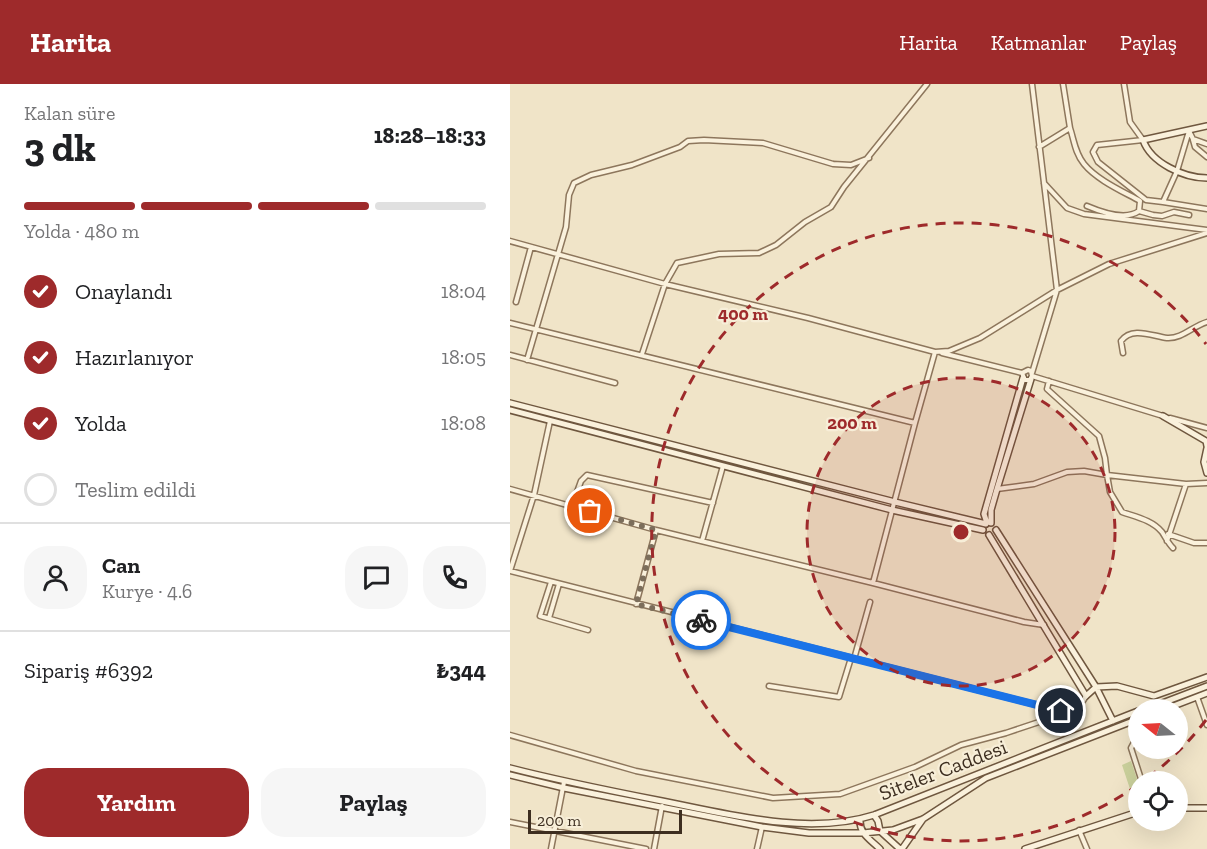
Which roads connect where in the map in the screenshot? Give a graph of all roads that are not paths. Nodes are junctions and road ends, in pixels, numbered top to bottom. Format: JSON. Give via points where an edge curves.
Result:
{"nodes":[{"id":1,"x":927,"y":84,"type":"edge"},
{"id":2,"x":1032,"y":84,"type":"edge"},
{"id":3,"x":1063,"y":84,"type":"edge"},
{"id":4,"x":1124,"y":84,"type":"edge"},
{"id":5,"x":1207,"y":126,"type":"edge"},
{"id":6,"x":1070,"y":128,"type":"junction"},
{"id":7,"x":1189,"y":131,"type":"junction"},
{"id":8,"x":1193,"y":139,"type":"junction"},
{"id":9,"x":1143,"y":140,"type":"junction"},
{"id":10,"x":1207,"y":144,"type":"edge"},
{"id":11,"x":1039,"y":147,"type":"junction"},
{"id":12,"x":1207,"y":157,"type":"edge"},
{"id":13,"x":869,"y":158,"type":"junction"},
{"id":14,"x":1177,"y":171,"type":"junction"},
{"id":15,"x":1207,"y":178,"type":"edge"},
{"id":16,"x":1044,"y":182,"type":"junction"},
{"id":17,"x":1163,"y":202,"type":"junction"},
{"id":18,"x":1087,"y":206,"type":"dead end"},
{"id":19,"x":1207,"y":209,"type":"edge"},
{"id":20,"x":1139,"y":211,"type":"junction"},
{"id":21,"x":1190,"y":214,"type":"dead end"},
{"id":22,"x":1207,"y":232,"type":"edge"},
{"id":23,"x":510,"y":242,"type":"edge"},
{"id":24,"x":531,"y":247,"type":"junction"},
{"id":25,"x":557,"y":254,"type":"junction"},
{"id":26,"x":665,"y":284,"type":"junction"},
{"id":27,"x":1058,"y":290,"type":"junction"},
{"id":28,"x":516,"y":302,"type":"dead end"},
{"id":29,"x":510,"y":322,"type":"edge"},
{"id":30,"x":1207,"y":322,"type":"edge"},
{"id":31,"x":535,"y":329,"type":"junction"},
{"id":32,"x":935,"y":352,"type":"junction"},
{"id":33,"x":1123,"y":353,"type":"dead end"},
{"id":34,"x":642,"y":354,"type":"junction"},
{"id":35,"x":510,"y":355,"type":"edge"},
{"id":36,"x":527,"y":360,"type":"junction"},
{"id":37,"x":1022,"y":376,"type":"junction"},
{"id":38,"x":1032,"y":376,"type":"junction"},
{"id":39,"x":1049,"y":381,"type":"junction"},
{"id":40,"x":615,"y":383,"type":"dead end"},
{"id":41,"x":510,"y":403,"type":"edge"},
{"id":42,"x":510,"y":410,"type":"edge"},
{"id":43,"x":1163,"y":416,"type":"junction"},
{"id":44,"x":550,"y":421,"type":"junction"},
{"id":45,"x":915,"y":423,"type":"junction"},
{"id":46,"x":1207,"y":428,"type":"edge"},
{"id":47,"x":1207,"y":447,"type":"edge"},
{"id":48,"x":723,"y":466,"type":"junction"},
{"id":49,"x":1207,"y":473,"type":"edge"},
{"id":50,"x":1107,"y":474,"type":"junction"},
{"id":51,"x":1207,"y":483,"type":"edge"},
{"id":52,"x":1186,"y":484,"type":"junction"},
{"id":53,"x":510,"y":489,"type":"edge"},
{"id":54,"x":997,"y":489,"type":"junction"},
{"id":55,"x":534,"y":495,"type":"junction"},
{"id":56,"x":895,"y":502,"type":"junction"},
{"id":57,"x":713,"y":503,"type":"junction"},
{"id":58,"x":572,"y":506,"type":"junction"},
{"id":59,"x":892,"y":510,"type":"junction"},
{"id":60,"x":987,"y":525,"type":"junction"},
{"id":61,"x":656,"y":530,"type":"junction"},
{"id":62,"x":996,"y":530,"type":"junction"},
{"id":63,"x":1162,"y":532,"type":"junction"},
{"id":64,"x":1169,"y":534,"type":"junction"},
{"id":65,"x":990,"y":535,"type":"junction"},
{"id":66,"x":702,"y":541,"type":"junction"},
{"id":67,"x":1167,"y":542,"type":"junction"},
{"id":68,"x":1207,"y":543,"type":"edge"},
{"id":69,"x":1173,"y":548,"type":"dead end"},
{"id":70,"x":510,"y":571,"type":"edge"},
{"id":71,"x":550,"y":582,"type":"junction"},
{"id":72,"x":873,"y":583,"type":"junction"},
{"id":73,"x":560,"y":584,"type":"junction"},
{"id":74,"x":870,"y":602,"type":"dead end"},
{"id":75,"x":636,"y":604,"type":"junction"},
{"id":76,"x":549,"y":618,"type":"junction"},
{"id":77,"x":1045,"y":625,"type":"junction"},
{"id":78,"x":588,"y":630,"type":"dead end"},
{"id":79,"x":853,"y":658,"type":"junction"},
{"id":80,"x":1207,"y":677,"type":"edge"},
{"id":81,"x":769,"y":686,"type":"dead end"},
{"id":82,"x":1207,"y":686,"type":"edge"},
{"id":83,"x":1096,"y":687,"type":"junction"},
{"id":84,"x":1207,"y":693,"type":"edge"},
{"id":85,"x":1086,"y":696,"type":"junction"},
{"id":86,"x":1197,"y":697,"type":"junction"},
{"id":87,"x":1173,"y":699,"type":"edge"},
{"id":88,"x":1188,"y":700,"type":"edge"},
{"id":89,"x":1061,"y":711,"type":"junction"},
{"id":90,"x":1128,"y":715,"type":"edge"},
{"id":91,"x":1113,"y":721,"type":"junction"},
{"id":92,"x":1128,"y":723,"type":"edge"},
{"id":93,"x":1207,"y":725,"type":"edge"},
{"id":94,"x":510,"y":735,"type":"edge"},
{"id":95,"x":510,"y":768,"type":"edge"},
{"id":96,"x":510,"y":775,"type":"edge"},
{"id":97,"x":564,"y":785,"type":"junction"},
{"id":98,"x":662,"y":804,"type":"junction"},
{"id":99,"x":1188,"y":808,"type":"edge"},
{"id":100,"x":1207,"y":808,"type":"edge"},
{"id":101,"x":874,"y":815,"type":"junction"},
{"id":102,"x":1128,"y":815,"type":"edge"},
{"id":103,"x":860,"y":819,"type":"junction"},
{"id":104,"x":923,"y":819,"type":"junction"},
{"id":105,"x":510,"y":822,"type":"edge"},
{"id":106,"x":762,"y":827,"type":"junction"},
{"id":107,"x":1080,"y":830,"type":"junction"},
{"id":108,"x":555,"y":831,"type":"junction"},
{"id":109,"x":880,"y":831,"type":"junction"},
{"id":110,"x":863,"y":834,"type":"junction"},
{"id":111,"x":551,"y":849,"type":"edge"},
{"id":112,"x":646,"y":849,"type":"edge"},
{"id":113,"x":654,"y":849,"type":"edge"},
{"id":114,"x":757,"y":849,"type":"edge"},
{"id":115,"x":880,"y":849,"type":"edge"},
{"id":116,"x":901,"y":849,"type":"edge"},
{"id":117,"x":1025,"y":849,"type":"edge"},
{"id":118,"x":1087,"y":849,"type":"edge"}],
"edges":[{"from":1,"to":13,"type":"street"},
{"from":2,"to":11,"type":"street"},
{"from":3,"to":6,"type":"street"},
{"from":4,"to":9,"type":"street","via":[[1130,122]]},
{"from":5,"to":7,"type":"street"},
{"from":6,"to":11,"type":"street"},
{"from":6,"to":20,"type":"street","via":[[1084,164],[1140,201]]},
{"from":7,"to":8,"type":"street"},
{"from":7,"to":9,"type":"street"},
{"from":7,"to":14,"type":"street"},
{"from":8,"to":10,"type":"street"},
{"from":8,"to":12,"type":"street","via":[[1195,147]]},
{"from":9,"to":14,"type":"street","via":[[1148,152]]},
{"from":9,"to":17,"type":"street","via":[[1097,145],[1093,152],[1098,162],[1146,200]]},
{"from":11,"to":16,"type":"street"},
{"from":13,"to":25,"type":"street","via":[[843,165],[763,143],[688,141],[632,165],[574,183]]},
{"from":13,"to":26,"type":"street","via":[[831,207],[776,245],[759,253],[719,254],[677,263]]},
{"from":14,"to":15,"type":"street"},
{"from":14,"to":17,"type":"street"},
{"from":16,"to":22,"type":"street","via":[[1067,207],[1084,214]]},
{"from":16,"to":27,"type":"street"},
{"from":17,"to":19,"type":"street"},
{"from":18,"to":20,"type":"street","via":[[1102,213],[1134,215]]},
{"from":20,"to":21,"type":"street","via":[[1162,216],[1173,212]]},
{"from":22,"to":27,"type":"street","via":[[1109,264]]},
{"from":23,"to":24,"type":"street"},
{"from":24,"to":25,"type":"street"},
{"from":24,"to":28,"type":"street"},
{"from":25,"to":26,"type":"street"},
{"from":25,"to":31,"type":"street"},
{"from":26,"to":32,"type":"street"},
{"from":26,"to":34,"type":"street"},
{"from":27,"to":32,"type":"street","via":[[980,338],[949,351]]},
{"from":27,"to":38,"type":"street"},
{"from":29,"to":31,"type":"street"},
{"from":30,"to":33,"type":"street","via":[[1195,325],[1179,337],[1125,335],[1121,341]]},
{"from":31,"to":34,"type":"street"},
{"from":31,"to":36,"type":"street"},
{"from":32,"to":37,"type":"street"},
{"from":32,"to":45,"type":"street"},
{"from":34,"to":45,"type":"street"},
{"from":35,"to":36,"type":"street"},
{"from":36,"to":40,"type":"street"},
{"from":37,"to":38,"type":"street","via":[[1027,381]]},
{"from":37,"to":38,"type":"street","via":[[1026,370]]},
{"from":37,"to":60,"type":"street","via":[[984,514]]},
{"from":38,"to":39,"type":"street"},
{"from":38,"to":54,"type":"street"},
{"from":39,"to":43,"type":"street"},
{"from":39,"to":50,"type":"street","via":[[1047,388],[1099,436]]},
{"from":41,"to":56,"type":"street"},
{"from":42,"to":44,"type":"street"},
{"from":43,"to":46,"type":"street"},
{"from":43,"to":47,"type":"street","via":[[1206,441]]},
{"from":44,"to":48,"type":"street"},
{"from":44,"to":55,"type":"street"},
{"from":45,"to":56,"type":"street"},
{"from":47,"to":49,"type":"street"},
{"from":48,"to":57,"type":"street"},
{"from":48,"to":59,"type":"street"},
{"from":50,"to":52,"type":"street"},
{"from":50,"to":54,"type":"street","via":[[1066,472],[1034,483]]},
{"from":50,"to":63,"type":"street","via":[[1110,492],[1122,512],[1148,521]]},
{"from":51,"to":52,"type":"street"},
{"from":52,"to":64,"type":"street"},
{"from":53,"to":55,"type":"street"},
{"from":54,"to":60,"type":"street"},
{"from":55,"to":58,"type":"street"},
{"from":55,"to":70,"type":"street"},
{"from":56,"to":59,"type":"street"},
{"from":56,"to":60,"type":"street"},
{"from":57,"to":58,"type":"street","via":[[587,475]]},
{"from":57,"to":66,"type":"street"},
{"from":58,"to":61,"type":"street"},
{"from":59,"to":60,"type":"street"},
{"from":59,"to":72,"type":"street"},
{"from":60,"to":62,"type":"street"},
{"from":60,"to":65,"type":"street","via":[[986,534]]},
{"from":61,"to":66,"type":"street"},
{"from":61,"to":75,"type":"street"},
{"from":62,"to":65,"type":"street"},
{"from":62,"to":83,"type":"street"},
{"from":63,"to":64,"type":"street"},
{"from":63,"to":67,"type":"street"},
{"from":64,"to":67,"type":"street"},
{"from":64,"to":68,"type":"street"},
{"from":65,"to":77,"type":"street"},
{"from":66,"to":72,"type":"street"},
{"from":67,"to":69,"type":"street"},
{"from":70,"to":71,"type":"street"},
{"from":71,"to":73,"type":"street"},
{"from":71,"to":76,"type":"street","via":[[540,615]]},
{"from":72,"to":77,"type":"street"},
{"from":73,"to":75,"type":"street"},
{"from":73,"to":76,"type":"street"},
{"from":74,"to":79,"type":"street"},
{"from":75,"to":79,"type":"street"},
{"from":76,"to":78,"type":"street"},
{"from":77,"to":85,"type":"street"},
{"from":79,"to":81,"type":"street","via":[[839,697]]},
{"from":79,"to":89,"type":"street"},
{"from":80,"to":83,"type":"street","via":[[1154,696],[1117,686]]},
{"from":82,"to":87,"type":"street"},
{"from":83,"to":85,"type":"street"},
{"from":83,"to":91,"type":"street"},
{"from":84,"to":86,"type":"street"},
{"from":85,"to":89,"type":"street","via":[[1082,704]]},
{"from":86,"to":88,"type":"street"},
{"from":86,"to":93,"type":"street"},
{"from":89,"to":94,"type":"street","via":[[1057,716],[961,745],[915,767],[840,794],[773,798],[636,771]]},
{"from":90,"to":91,"type":"street","name":"Siteler Caddesi"},
{"from":91,"to":101,"type":"street","name":"Siteler Caddesi"},
{"from":92,"to":104,"type":"street","name":"Siteler Caddesi","via":[[986,778]]},
{"from":95,"to":97,"type":"street"},
{"from":96,"to":97,"type":"street"},
{"from":97,"to":98,"type":"street"},
{"from":97,"to":108,"type":"street"},
{"from":98,"to":103,"type":"street","name":"Siteler Caddesi","via":[[754,820],[837,824]]},
{"from":98,"to":106,"type":"street","name":"Siteler Caddesi"},
{"from":98,"to":113,"type":"street"},
{"from":99,"to":100,"type":"street"},
{"from":101,"to":103,"type":"street","name":"Siteler Caddesi"},
{"from":101,"to":109,"type":"street"},
{"from":102,"to":107,"type":"street"},
{"from":103,"to":110,"type":"street"},
{"from":104,"to":109,"type":"street","name":"Siteler Caddesi"},
{"from":104,"to":116,"type":"street"},
{"from":105,"to":108,"type":"street"},
{"from":106,"to":110,"type":"street","name":"Siteler Caddesi"},
{"from":106,"to":114,"type":"street"},
{"from":107,"to":117,"type":"street"},
{"from":107,"to":118,"type":"street"},
{"from":108,"to":111,"type":"street"},
{"from":108,"to":112,"type":"street"},
{"from":109,"to":110,"type":"street","name":"Siteler Caddesi"},
{"from":109,"to":116,"type":"street"},
{"from":110,"to":115,"type":"street"}]}
